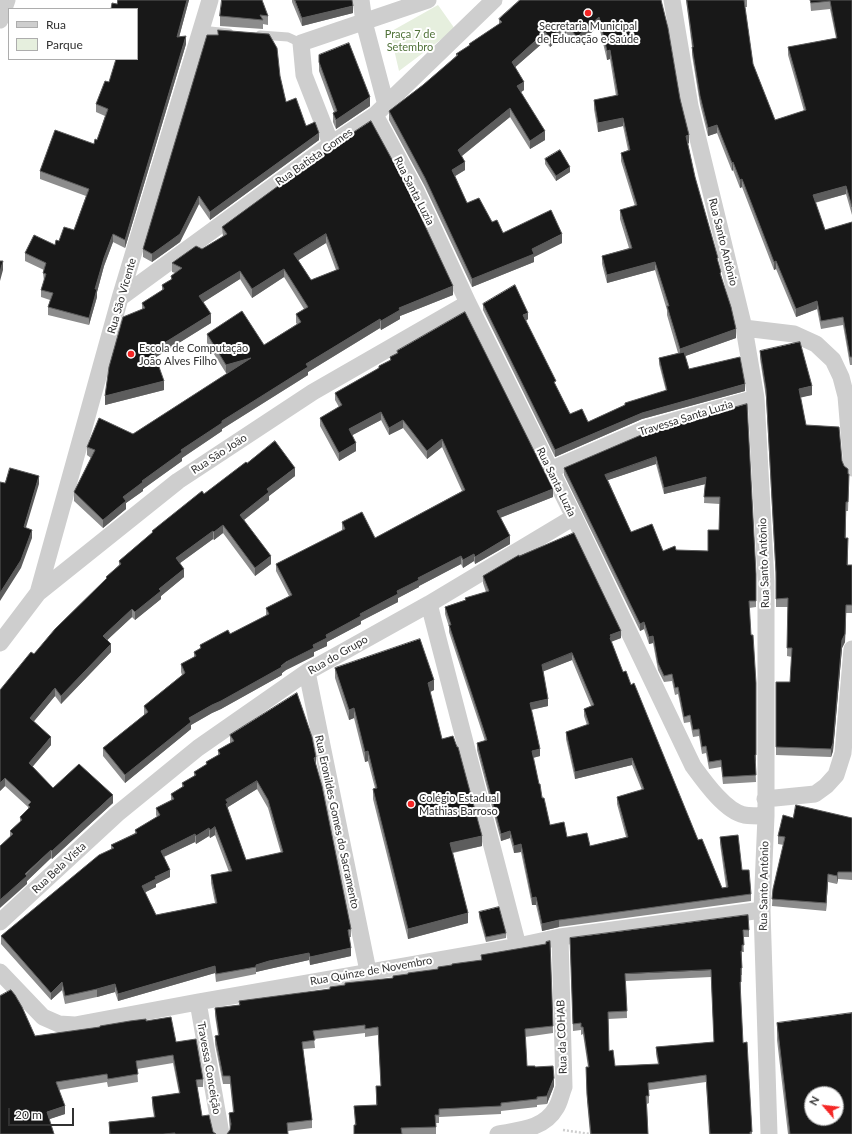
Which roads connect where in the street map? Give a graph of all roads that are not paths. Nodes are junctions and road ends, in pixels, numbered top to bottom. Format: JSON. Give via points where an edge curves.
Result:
{"nodes":[{"id":1,"x":7,"y":0,"type":"edge"},
{"id":2,"x":210,"y":0,"type":"edge"},
{"id":3,"x":361,"y":0,"type":"edge"},
{"id":4,"x":428,"y":0,"type":"edge"},
{"id":5,"x":494,"y":0,"type":"edge"},
{"id":6,"x":672,"y":0,"type":"edge"},
{"id":7,"x":0,"y":20,"type":"edge"},
{"id":8,"x":364,"y":22,"type":"junction"},
{"id":9,"x":201,"y":30,"type":"junction"},
{"id":10,"x":301,"y":43,"type":"junction"},
{"id":11,"x":381,"y":110,"type":"junction"},
{"id":12,"x":331,"y":144,"type":"junction"},
{"id":13,"x":120,"y":298,"type":"junction"},
{"id":14,"x":468,"y":303,"type":"junction"},
{"id":15,"x":744,"y":328,"type":"junction"},
{"id":16,"x":756,"y":398,"type":"junction"},
{"id":17,"x":852,"y":468,"type":"edge"},
{"id":18,"x":550,"y":470,"type":"junction"},
{"id":19,"x":574,"y":517,"type":"junction"},
{"id":20,"x":38,"y":593,"type":"junction"},
{"id":21,"x":428,"y":604,"type":"junction"},
{"id":22,"x":0,"y":643,"type":"edge"},
{"id":23,"x":852,"y":649,"type":"edge"},
{"id":24,"x":307,"y":672,"type":"junction"},
{"id":25,"x":766,"y":799,"type":"junction"},
{"id":26,"x":117,"y":814,"type":"joint"},
{"id":27,"x":766,"y":816,"type":"junction"},
{"id":28,"x":762,"y":910,"type":"junction"},
{"id":29,"x":0,"y":922,"type":"edge"},
{"id":30,"x":560,"y":937,"type":"junction"},
{"id":31,"x":518,"y":946,"type":"junction"},
{"id":32,"x":368,"y":971,"type":"junction"},
{"id":33,"x":0,"y":972,"type":"edge"},
{"id":34,"x":198,"y":1002,"type":"junction"},
{"id":35,"x":221,"y":1134,"type":"edge"},
{"id":36,"x":498,"y":1134,"type":"edge"},
{"id":37,"x":769,"y":1134,"type":"edge"}],
"edges":[{"from":1,"to":7,"type":"street"},
{"from":2,"to":9,"type":"street","name":"Rua São Vicente"},
{"from":3,"to":8,"type":"street","name":"Rua Santa Luzia"},
{"from":4,"to":8,"type":"street"},
{"from":5,"to":11,"type":"street","name":"Rua Batista Gomes"},
{"from":6,"to":15,"type":"street","name":"Rua Santo Antônio","via":[[690,106]]},
{"from":8,"to":10,"type":"street"},
{"from":8,"to":11,"type":"street","name":"Rua Santa Luzia"},
{"from":9,"to":10,"type":"lane","via":[[288,37]]},
{"from":9,"to":13,"type":"street","name":"Rua São Vicente"},
{"from":10,"to":12,"type":"street","via":[[304,75]]},
{"from":11,"to":12,"type":"street","name":"Rua Batista Gomes"},
{"from":11,"to":14,"type":"street","name":"Rua Santa Luzia"},
{"from":12,"to":13,"type":"street","name":"Rua Batista Gomes"},
{"from":13,"to":20,"type":"street","name":"Rua São Vicente"},
{"from":14,"to":18,"type":"street","name":"Rua Santa Luzia"},
{"from":14,"to":20,"type":"street","name":"Rua São João","via":[[313,392],[178,481]]},
{"from":15,"to":16,"type":"street","name":"Rua Santo Antônio"},
{"from":15,"to":17,"type":"street","via":[[794,334],[816,344],[833,360],[846,396]]},
{"from":16,"to":18,"type":"street","name":"Travessa Santa Luzia","via":[[645,429]]},
{"from":16,"to":25,"type":"street","name":"Rua Santo Antônio","via":[[766,581]]},
{"from":18,"to":19,"type":"street","name":"Rua Santa Luzia"},
{"from":19,"to":21,"type":"street","name":"Rua do Grupo"},
{"from":19,"to":27,"type":"street","name":"Rua Santa Luzia","via":[[693,766],[724,803],[743,815]]},
{"from":20,"to":22,"type":"street","name":"Rua São João"},
{"from":21,"to":24,"type":"street","name":"Rua do Grupo"},
{"from":21,"to":31,"type":"street"},
{"from":23,"to":25,"type":"street","via":[[843,753],[836,775],[814,794]]},
{"from":24,"to":26,"type":"street","name":"Rua do Grupo","via":[[198,748]]},
{"from":24,"to":32,"type":"street","name":"Rua Eronildes Gomes do Sacramento"},
{"from":25,"to":27,"type":"street","name":"Rua Santo Antônio"},
{"from":26,"to":29,"type":"street","name":"Rua Bela Vista"},
{"from":27,"to":28,"type":"street","name":"Rua Santo Antônio"},
{"from":28,"to":30,"type":"street","name":"Rua Quinze de Novembro"},
{"from":28,"to":37,"type":"street","name":"Rua Santo Antônio"},
{"from":30,"to":31,"type":"street","name":"Rua Quinze de Novembro"},
{"from":30,"to":36,"type":"street","name":"Rua da COHAB","via":[[564,1087],[557,1108],[547,1121],[535,1127]]},
{"from":31,"to":32,"type":"street","name":"Rua Quinze de Novembro"},
{"from":32,"to":34,"type":"street","name":"Rua Quinze de Novembro"},
{"from":33,"to":34,"type":"street","name":"Rua Quinze de Novembro","via":[[43,1017],[59,1024],[75,1025]]},
{"from":34,"to":35,"type":"street","name":"Travessa Conceição"}]}
